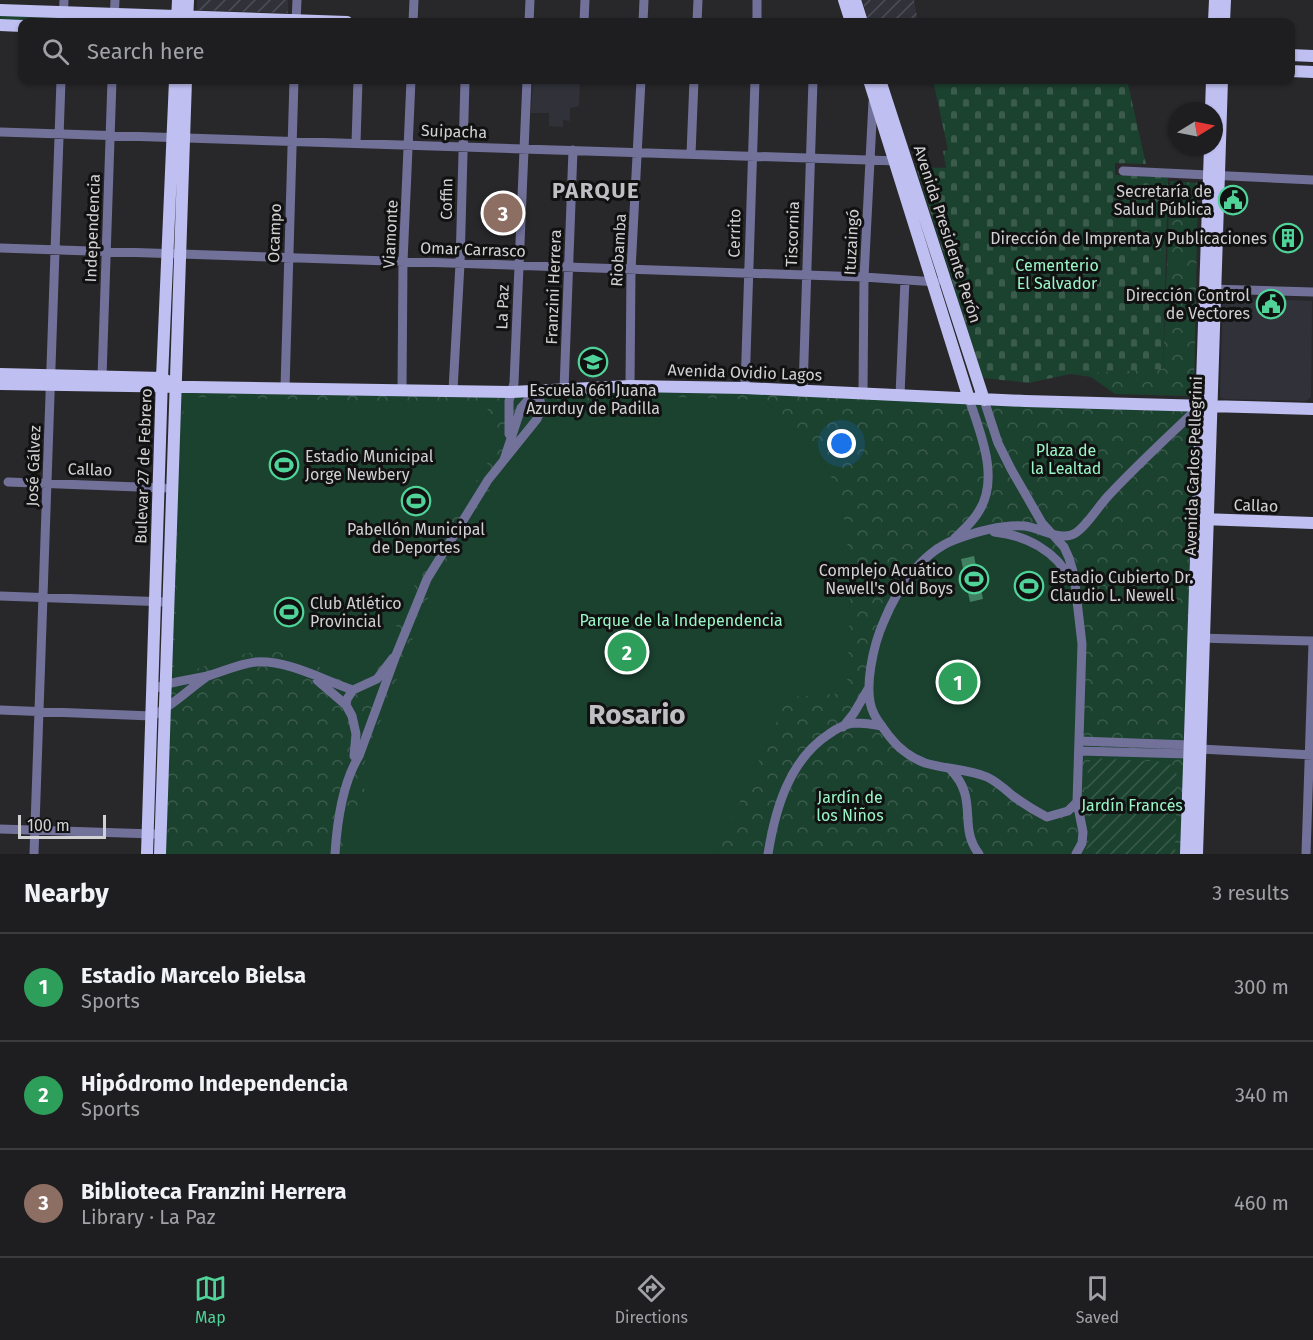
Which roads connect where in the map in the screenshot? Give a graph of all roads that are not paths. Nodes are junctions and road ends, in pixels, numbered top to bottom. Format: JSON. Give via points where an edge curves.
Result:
{"nodes":[{"id":1,"x":115,"y":0,"type":"edge"},
{"id":2,"x":178,"y":0,"type":"edge"},
{"id":3,"x":188,"y":0,"type":"edge"},
{"id":4,"x":297,"y":0,"type":"edge"},
{"id":5,"x":414,"y":0,"type":"edge"},
{"id":6,"x":530,"y":0,"type":"edge"},
{"id":7,"x":585,"y":0,"type":"edge"},
{"id":8,"x":644,"y":0,"type":"edge"},
{"id":9,"x":698,"y":0,"type":"edge"},
{"id":10,"x":757,"y":0,"type":"edge"},
{"id":11,"x":844,"y":0,"type":"edge"},
{"id":12,"x":855,"y":0,"type":"edge"},
{"id":13,"x":1215,"y":0,"type":"edge"},
{"id":14,"x":1225,"y":0,"type":"edge"},
{"id":15,"x":0,"y":10,"type":"edge"},
{"id":16,"x":63,"y":12,"type":"edge"},
{"id":17,"x":114,"y":18,"type":"edge"},
{"id":18,"x":182,"y":18,"type":"edge"},
{"id":19,"x":183,"y":18,"type":"edge"},
{"id":20,"x":296,"y":18,"type":"edge"},
{"id":21,"x":413,"y":18,"type":"edge"},
{"id":22,"x":529,"y":18,"type":"edge"},
{"id":23,"x":584,"y":18,"type":"edge"},
{"id":24,"x":643,"y":18,"type":"edge"},
{"id":25,"x":697,"y":18,"type":"edge"},
{"id":26,"x":757,"y":18,"type":"edge"},
{"id":27,"x":850,"y":18,"type":"edge"},
{"id":28,"x":861,"y":18,"type":"edge"},
{"id":29,"x":1214,"y":18,"type":"edge"},
{"id":30,"x":1224,"y":18,"type":"edge"},
{"id":31,"x":0,"y":25,"type":"edge"},
{"id":32,"x":18,"y":26,"type":"edge"},
{"id":33,"x":1295,"y":55,"type":"edge"},
{"id":34,"x":1313,"y":56,"type":"edge"},
{"id":35,"x":1295,"y":71,"type":"edge"},
{"id":36,"x":1313,"y":72,"type":"edge"},
{"id":37,"x":61,"y":84,"type":"edge"},
{"id":38,"x":112,"y":84,"type":"edge"},
{"id":39,"x":175,"y":84,"type":"edge"},
{"id":40,"x":185,"y":84,"type":"edge"},
{"id":41,"x":294,"y":84,"type":"edge"},
{"id":42,"x":358,"y":84,"type":"edge"},
{"id":43,"x":411,"y":84,"type":"edge"},
{"id":44,"x":465,"y":84,"type":"edge"},
{"id":45,"x":527,"y":84,"type":"edge"},
{"id":46,"x":641,"y":84,"type":"edge"},
{"id":47,"x":694,"y":84,"type":"edge"},
{"id":48,"x":754,"y":84,"type":"edge"},
{"id":49,"x":813,"y":84,"type":"edge"},
{"id":50,"x":870,"y":84,"type":"edge"},
{"id":51,"x":881,"y":84,"type":"edge"},
{"id":52,"x":1212,"y":84,"type":"edge"},
{"id":53,"x":1222,"y":84,"type":"edge"},
{"id":54,"x":873,"y":93,"type":"junction"},
{"id":55,"x":1211,"y":102,"type":"edge"},
{"id":56,"x":0,"y":132,"type":"edge"},
{"id":57,"x":59,"y":134,"type":"junction"},
{"id":58,"x":110,"y":136,"type":"junction"},
{"id":59,"x":178,"y":138,"type":"junction"},
{"id":60,"x":292,"y":141,"type":"junction"},
{"id":61,"x":356,"y":143,"type":"junction"},
{"id":62,"x":409,"y":145,"type":"junction"},
{"id":63,"x":463,"y":147,"type":"junction"},
{"id":64,"x":525,"y":148,"type":"junction"},
{"id":65,"x":573,"y":150,"type":"junction"},
{"id":66,"x":638,"y":152,"type":"junction"},
{"id":67,"x":691,"y":154,"type":"junction"},
{"id":68,"x":751,"y":156,"type":"junction"},
{"id":69,"x":1211,"y":156,"type":"edge"},
{"id":70,"x":810,"y":157,"type":"junction"},
{"id":71,"x":871,"y":159,"type":"junction"},
{"id":72,"x":901,"y":161,"type":"junction"},
{"id":73,"x":1123,"y":171,"type":"dead end"},
{"id":74,"x":1214,"y":176,"type":"junction"},
{"id":75,"x":1313,"y":180,"type":"edge"},
{"id":76,"x":0,"y":248,"type":"edge"},
{"id":77,"x":55,"y":250,"type":"junction"},
{"id":78,"x":106,"y":251,"type":"junction"},
{"id":79,"x":173,"y":254,"type":"junction"},
{"id":80,"x":288,"y":257,"type":"junction"},
{"id":81,"x":403,"y":262,"type":"junction"},
{"id":82,"x":460,"y":264,"type":"junction"},
{"id":83,"x":518,"y":265,"type":"junction"},
{"id":84,"x":569,"y":268,"type":"junction"},
{"id":85,"x":631,"y":270,"type":"junction"},
{"id":86,"x":748,"y":274,"type":"junction"},
{"id":87,"x":806,"y":275,"type":"junction"},
{"id":88,"x":864,"y":277,"type":"junction"},
{"id":89,"x":905,"y":280,"type":"junction"},
{"id":90,"x":933,"y":281,"type":"junction"},
{"id":91,"x":946,"y":282,"type":"junction"},
{"id":92,"x":1210,"y":289,"type":"junction"},
{"id":93,"x":1313,"y":292,"type":"edge"},
{"id":94,"x":0,"y":374,"type":"edge"},
{"id":95,"x":102,"y":376,"type":"junction"},
{"id":96,"x":51,"y":380,"type":"junction"},
{"id":97,"x":162,"y":383,"type":"junction"},
{"id":98,"x":0,"y":384,"type":"edge"},
{"id":99,"x":175,"y":386,"type":"junction"},
{"id":100,"x":630,"y":386,"type":"junction"},
{"id":101,"x":745,"y":387,"type":"junction"},
{"id":102,"x":285,"y":388,"type":"junction"},
{"id":103,"x":402,"y":389,"type":"junction"},
{"id":104,"x":564,"y":389,"type":"junction"},
{"id":105,"x":453,"y":390,"type":"junction"},
{"id":106,"x":803,"y":390,"type":"junction"},
{"id":107,"x":536,"y":391,"type":"junction"},
{"id":108,"x":512,"y":392,"type":"junction"},
{"id":109,"x":863,"y":393,"type":"junction"},
{"id":110,"x":900,"y":395,"type":"junction"},
{"id":111,"x":969,"y":399,"type":"junction"},
{"id":112,"x":984,"y":399,"type":"junction"},
{"id":113,"x":1206,"y":405,"type":"junction"},
{"id":114,"x":1313,"y":409,"type":"edge"},
{"id":115,"x":509,"y":449,"type":"junction"},
{"id":116,"x":504,"y":460,"type":"junction"},
{"id":117,"x":8,"y":482,"type":"dead end"},
{"id":118,"x":47,"y":484,"type":"junction"},
{"id":119,"x":165,"y":488,"type":"junction"},
{"id":120,"x":1203,"y":519,"type":"junction"},
{"id":121,"x":1313,"y":523,"type":"edge"},
{"id":122,"x":984,"y":531,"type":"junction"},
{"id":123,"x":1050,"y":533,"type":"junction"},
{"id":124,"x":952,"y":541,"type":"junction"},
{"id":125,"x":0,"y":596,"type":"edge"},
{"id":126,"x":1077,"y":596,"type":"junction"},
{"id":127,"x":43,"y":597,"type":"junction"},
{"id":128,"x":162,"y":602,"type":"junction"},
{"id":129,"x":1199,"y":638,"type":"junction"},
{"id":130,"x":1313,"y":642,"type":"edge"},
{"id":131,"x":396,"y":655,"type":"junction"},
{"id":132,"x":209,"y":675,"type":"junction"},
{"id":133,"x":313,"y":676,"type":"junction"},
{"id":134,"x":160,"y":686,"type":"junction"},
{"id":135,"x":868,"y":687,"type":"junction"},
{"id":136,"x":357,"y":688,"type":"junction"},
{"id":137,"x":346,"y":705,"type":"junction"},
{"id":138,"x":379,"y":705,"type":"junction"},
{"id":139,"x":0,"y":710,"type":"edge"},
{"id":140,"x":164,"y":710,"type":"junction"},
{"id":141,"x":39,"y":711,"type":"junction"},
{"id":142,"x":375,"y":715,"type":"junction"},
{"id":143,"x":152,"y":716,"type":"junction"},
{"id":144,"x":351,"y":716,"type":"junction"},
{"id":145,"x":882,"y":726,"type":"junction"},
{"id":146,"x":843,"y":727,"type":"junction"},
{"id":147,"x":1079,"y":746,"type":"junction"},
{"id":148,"x":1193,"y":749,"type":"junction"},
{"id":149,"x":1311,"y":755,"type":"edge"},
{"id":150,"x":353,"y":765,"type":"junction"},
{"id":151,"x":950,"y":769,"type":"junction"},
{"id":152,"x":1077,"y":802,"type":"junction"},
{"id":153,"x":0,"y":829,"type":"edge"},
{"id":154,"x":35,"y":830,"type":"junction"},
{"id":155,"x":155,"y":834,"type":"junction"},
{"id":156,"x":34,"y":854,"type":"edge"},
{"id":157,"x":147,"y":854,"type":"edge"},
{"id":158,"x":160,"y":854,"type":"edge"},
{"id":159,"x":335,"y":854,"type":"edge"},
{"id":160,"x":768,"y":854,"type":"edge"},
{"id":161,"x":979,"y":854,"type":"edge"},
{"id":162,"x":1076,"y":854,"type":"edge"},
{"id":163,"x":1186,"y":854,"type":"edge"},
{"id":164,"x":1197,"y":854,"type":"edge"},
{"id":165,"x":1306,"y":854,"type":"edge"}],
"edges":[{"from":1,"to":17,"type":"street"},
{"from":2,"to":18,"type":"main road"},
{"from":3,"to":19,"type":"main road"},
{"from":4,"to":20,"type":"street"},
{"from":5,"to":21,"type":"street"},
{"from":6,"to":22,"type":"street"},
{"from":7,"to":23,"type":"street"},
{"from":8,"to":24,"type":"street"},
{"from":9,"to":25,"type":"street"},
{"from":10,"to":26,"type":"street"},
{"from":11,"to":27,"type":"main road"},
{"from":12,"to":28,"type":"main road"},
{"from":13,"to":29,"type":"main road"},
{"from":14,"to":30,"type":"main road"},
{"from":15,"to":16,"type":"main road"},
{"from":16,"to":17,"type":"main road"},
{"from":31,"to":32,"type":"main road"},
{"from":33,"to":34,"type":"main road"},
{"from":35,"to":36,"type":"main road"},
{"from":37,"to":57,"type":"street","name":"José Gálvez"},
{"from":38,"to":58,"type":"street","name":"Independencia"},
{"from":39,"to":59,"type":"main road","name":"Bulevar 27 de Febrero"},
{"from":40,"to":59,"type":"main road","name":"Bulevar 27 de Febrero"},
{"from":41,"to":60,"type":"street","name":"Ocampo"},
{"from":42,"to":61,"type":"street"},
{"from":43,"to":62,"type":"street","name":"Viamonte"},
{"from":44,"to":63,"type":"street","name":"Coffin"},
{"from":45,"to":64,"type":"street","name":"La Paz"},
{"from":46,"to":66,"type":"street","name":"Riobamba"},
{"from":47,"to":67,"type":"street"},
{"from":48,"to":68,"type":"street","name":"Cerrito"},
{"from":49,"to":70,"type":"street","name":"Tiscornia"},
{"from":50,"to":54,"type":"main road","name":"Avenida Presidente Perón"},
{"from":51,"to":72,"type":"main road","name":"Avenida Presidente Perón"},
{"from":52,"to":55,"type":"main road"},
{"from":53,"to":74,"type":"main road","name":"Avenida Carlos Pellegrini"},
{"from":54,"to":71,"type":"street","name":"Ituzaingó"},
{"from":54,"to":72,"type":"main road","name":"Avenida Presidente Perón"},
{"from":56,"to":57,"type":"street","name":"Suipacha"},
{"from":57,"to":58,"type":"street","name":"Suipacha"},
{"from":57,"to":77,"type":"street","name":"José Gálvez"},
{"from":58,"to":59,"type":"street","name":"Suipacha"},
{"from":58,"to":78,"type":"street","name":"Independencia"},
{"from":59,"to":60,"type":"street","name":"Suipacha"},
{"from":59,"to":79,"type":"main road","name":"Bulevar 27 de Febrero"},
{"from":60,"to":61,"type":"street","name":"Suipacha"},
{"from":60,"to":80,"type":"street","name":"Ocampo"},
{"from":61,"to":62,"type":"street","name":"Suipacha"},
{"from":62,"to":63,"type":"street","name":"Suipacha"},
{"from":62,"to":81,"type":"street","name":"Viamonte"},
{"from":63,"to":64,"type":"street","name":"Suipacha"},
{"from":63,"to":82,"type":"street","name":"Coffin"},
{"from":64,"to":65,"type":"street","name":"Suipacha"},
{"from":64,"to":83,"type":"street","name":"La Paz"},
{"from":65,"to":66,"type":"street","name":"Suipacha"},
{"from":65,"to":84,"type":"street","name":"Franzini Herrera"},
{"from":66,"to":67,"type":"street","name":"Suipacha"},
{"from":66,"to":85,"type":"street","name":"Riobamba"},
{"from":67,"to":68,"type":"street","name":"Suipacha"},
{"from":68,"to":70,"type":"street","name":"Suipacha"},
{"from":68,"to":86,"type":"street","name":"Cerrito"},
{"from":69,"to":74,"type":"main road","name":"Avenida Carlos Pellegrini"},
{"from":70,"to":71,"type":"street","name":"Suipacha"},
{"from":70,"to":87,"type":"street","name":"Tiscornia"},
{"from":71,"to":72,"type":"street","name":"Suipacha"},
{"from":71,"to":88,"type":"street","name":"Ituzaingó"},
{"from":72,"to":90,"type":"main road","name":"Avenida Presidente Perón"},
{"from":72,"to":91,"type":"main road","name":"Avenida Presidente Perón"},
{"from":73,"to":74,"type":"street"},
{"from":74,"to":75,"type":"street"},
{"from":74,"to":92,"type":"main road","name":"Avenida Carlos Pellegrini"},
{"from":76,"to":77,"type":"street","name":"Omar Carrasco"},
{"from":77,"to":78,"type":"street","name":"Omar Carrasco"},
{"from":77,"to":96,"type":"street","name":"José Gálvez"},
{"from":78,"to":79,"type":"street","name":"Omar Carrasco"},
{"from":78,"to":95,"type":"street","name":"Independencia"},
{"from":79,"to":80,"type":"street","name":"Omar Carrasco"},
{"from":79,"to":97,"type":"main road","name":"Bulevar 27 de Febrero"},
{"from":79,"to":99,"type":"main road","name":"Bulevar 27 de Febrero"},
{"from":80,"to":81,"type":"street","name":"Omar Carrasco"},
{"from":80,"to":102,"type":"street","name":"Ocampo"},
{"from":81,"to":82,"type":"street","name":"Omar Carrasco"},
{"from":81,"to":103,"type":"street","name":"Viamonte"},
{"from":82,"to":83,"type":"street","name":"Omar Carrasco"},
{"from":82,"to":105,"type":"street","name":"Coffin"},
{"from":83,"to":84,"type":"street","name":"Omar Carrasco"},
{"from":83,"to":108,"type":"street","name":"La Paz"},
{"from":84,"to":85,"type":"street","name":"Omar Carrasco"},
{"from":84,"to":104,"type":"street","name":"Franzini Herrera"},
{"from":85,"to":86,"type":"street","name":"Omar Carrasco"},
{"from":85,"to":100,"type":"street","name":"Riobamba"},
{"from":86,"to":87,"type":"street","name":"Omar Carrasco"},
{"from":86,"to":101,"type":"street","name":"Cerrito"},
{"from":87,"to":88,"type":"street","name":"Omar Carrasco"},
{"from":87,"to":106,"type":"street","name":"Tiscornia"},
{"from":88,"to":89,"type":"street","name":"Omar Carrasco"},
{"from":88,"to":109,"type":"street","name":"Ituzaingó"},
{"from":89,"to":90,"type":"street","name":"Omar Carrasco"},
{"from":89,"to":110,"type":"street"},
{"from":90,"to":91,"type":"street","name":"Omar Carrasco"},
{"from":90,"to":111,"type":"main road","name":"Avenida Presidente Perón"},
{"from":91,"to":112,"type":"main road","name":"Avenida Presidente Perón"},
{"from":92,"to":93,"type":"street"},
{"from":92,"to":113,"type":"main road","name":"Avenida Carlos Pellegrini"},
{"from":94,"to":96,"type":"main road"},
{"from":95,"to":96,"type":"main road"},
{"from":95,"to":97,"type":"main road"},
{"from":96,"to":97,"type":"main road"},
{"from":96,"to":98,"type":"main road"},
{"from":96,"to":118,"type":"street","name":"José Gálvez"},
{"from":97,"to":99,"type":"main road"},
{"from":97,"to":119,"type":"main road","name":"Bulevar 27 de Febrero"},
{"from":99,"to":102,"type":"main road","name":"Avenida Ovidio Lagos"},
{"from":99,"to":119,"type":"main road","name":"Bulevar 27 de Febrero"},
{"from":100,"to":101,"type":"main road","name":"Avenida Ovidio Lagos"},
{"from":100,"to":104,"type":"main road","name":"Avenida Ovidio Lagos"},
{"from":101,"to":106,"type":"main road","name":"Avenida Ovidio Lagos"},
{"from":102,"to":103,"type":"main road","name":"Avenida Ovidio Lagos"},
{"from":103,"to":105,"type":"main road","name":"Avenida Ovidio Lagos"},
{"from":104,"to":107,"type":"main road","name":"Avenida Ovidio Lagos"},
{"from":105,"to":108,"type":"main road","name":"Avenida Ovidio Lagos"},
{"from":106,"to":109,"type":"main road","name":"Avenida Ovidio Lagos"},
{"from":107,"to":108,"type":"main road","name":"Avenida Ovidio Lagos"},
{"from":107,"to":115,"type":"street","via":[[521,408]]},
{"from":107,"to":116,"type":"street","via":[[541,411]]},
{"from":108,"to":115,"type":"street","name":"La Paz"},
{"from":109,"to":110,"type":"main road","name":"Avenida Ovidio Lagos"},
{"from":110,"to":111,"type":"main road","name":"Avenida Ovidio Lagos"},
{"from":111,"to":112,"type":"main road","name":"Avenida Ovidio Lagos"},
{"from":111,"to":124,"type":"street","via":[[984,445],[987,486],[981,509]]},
{"from":112,"to":113,"type":"main road","name":"Avenida Ovidio Lagos"},
{"from":112,"to":123,"type":"street","via":[[998,443]]},
{"from":113,"to":114,"type":"main road","name":"Avenida Ovidio Lagos"},
{"from":113,"to":120,"type":"main road","name":"Avenida Carlos Pellegrini"},
{"from":113,"to":123,"type":"street","via":[[1125,478],[1077,532]]},
{"from":115,"to":116,"type":"street"},
{"from":116,"to":131,"type":"street","via":[[427,579]]},
{"from":117,"to":118,"type":"street","name":"Callao"},
{"from":118,"to":119,"type":"street","name":"Callao"},
{"from":118,"to":127,"type":"street","name":"José Gálvez"},
{"from":119,"to":128,"type":"main road","name":"Bulevar 27 de Febrero"},
{"from":120,"to":121,"type":"main road","name":"Callao"},
{"from":120,"to":129,"type":"main road","name":"Avenida Carlos Pellegrini"},
{"from":122,"to":123,"type":"street","via":[[1026,526]]},
{"from":122,"to":124,"type":"street"},
{"from":122,"to":126,"type":"street","via":[[1018,537],[1047,551],[1065,569]]},
{"from":123,"to":126,"type":"street","via":[[1069,558]]},
{"from":124,"to":135,"type":"street","via":[[922,562],[902,586],[886,614]]},
{"from":125,"to":127,"type":"street"},
{"from":126,"to":147,"type":"street","via":[[1082,644]]},
{"from":127,"to":128,"type":"street"},
{"from":127,"to":141,"type":"street","name":"José Gálvez"},
{"from":128,"to":134,"type":"main road","name":"Bulevar 27 de Febrero"},
{"from":129,"to":130,"type":"street"},
{"from":129,"to":148,"type":"main road","name":"Avenida Carlos Pellegrini"},
{"from":130,"to":149,"type":"street"},
{"from":131,"to":136,"type":"street","via":[[377,679]]},
{"from":131,"to":138,"type":"street"},
{"from":132,"to":133,"type":"street","via":[[258,662],[291,666]]},
{"from":132,"to":134,"type":"street"},
{"from":132,"to":140,"type":"street"},
{"from":133,"to":136,"type":"street"},
{"from":133,"to":137,"type":"street"},
{"from":134,"to":140,"type":"main road","name":"Bulevar 27 de Febrero"},
{"from":134,"to":143,"type":"main road","name":"Bulevar 27 de Febrero"},
{"from":135,"to":145,"type":"street","via":[[873,713]]},
{"from":135,"to":146,"type":"street"},
{"from":136,"to":137,"type":"street","via":[[349,694]]},
{"from":136,"to":138,"type":"street","via":[[375,693]]},
{"from":137,"to":144,"type":"street"},
{"from":138,"to":142,"type":"street"},
{"from":139,"to":141,"type":"street"},
{"from":140,"to":143,"type":"street"},
{"from":140,"to":155,"type":"main road","name":"Bulevar 27 de Febrero"},
{"from":141,"to":143,"type":"street"},
{"from":141,"to":154,"type":"street","name":"José Gálvez"},
{"from":142,"to":144,"type":"street","via":[[362,720]]},
{"from":142,"to":150,"type":"street"},
{"from":143,"to":155,"type":"main road","name":"Bulevar 27 de Febrero"},
{"from":144,"to":150,"type":"street","via":[[356,734]]},
{"from":145,"to":146,"type":"street","via":[[852,723]]},
{"from":145,"to":151,"type":"street","via":[[911,757]]},
{"from":146,"to":160,"type":"street","via":[[812,746],[798,766],[781,797]]},
{"from":147,"to":148,"type":"street"},
{"from":147,"to":152,"type":"street"},
{"from":148,"to":149,"type":"street"},
{"from":148,"to":163,"type":"main road","name":"Avenida Carlos Pellegrini"},
{"from":148,"to":164,"type":"main road","name":"Avenida Carlos Pellegrini"},
{"from":149,"to":165,"type":"street"},
{"from":150,"to":159,"type":"street","via":[[341,808]]},
{"from":151,"to":152,"type":"street","via":[[989,777],[1047,817],[1068,810]]},
{"from":151,"to":161,"type":"street","via":[[965,789],[970,837]]},
{"from":152,"to":162,"type":"street","via":[[1083,832]]},
{"from":153,"to":154,"type":"street"},
{"from":154,"to":155,"type":"street"},
{"from":154,"to":156,"type":"street","name":"José Gálvez"},
{"from":155,"to":157,"type":"main road","name":"Bulevar 27 de Febrero"},
{"from":155,"to":158,"type":"main road","name":"Bulevar 27 de Febrero"}]}
